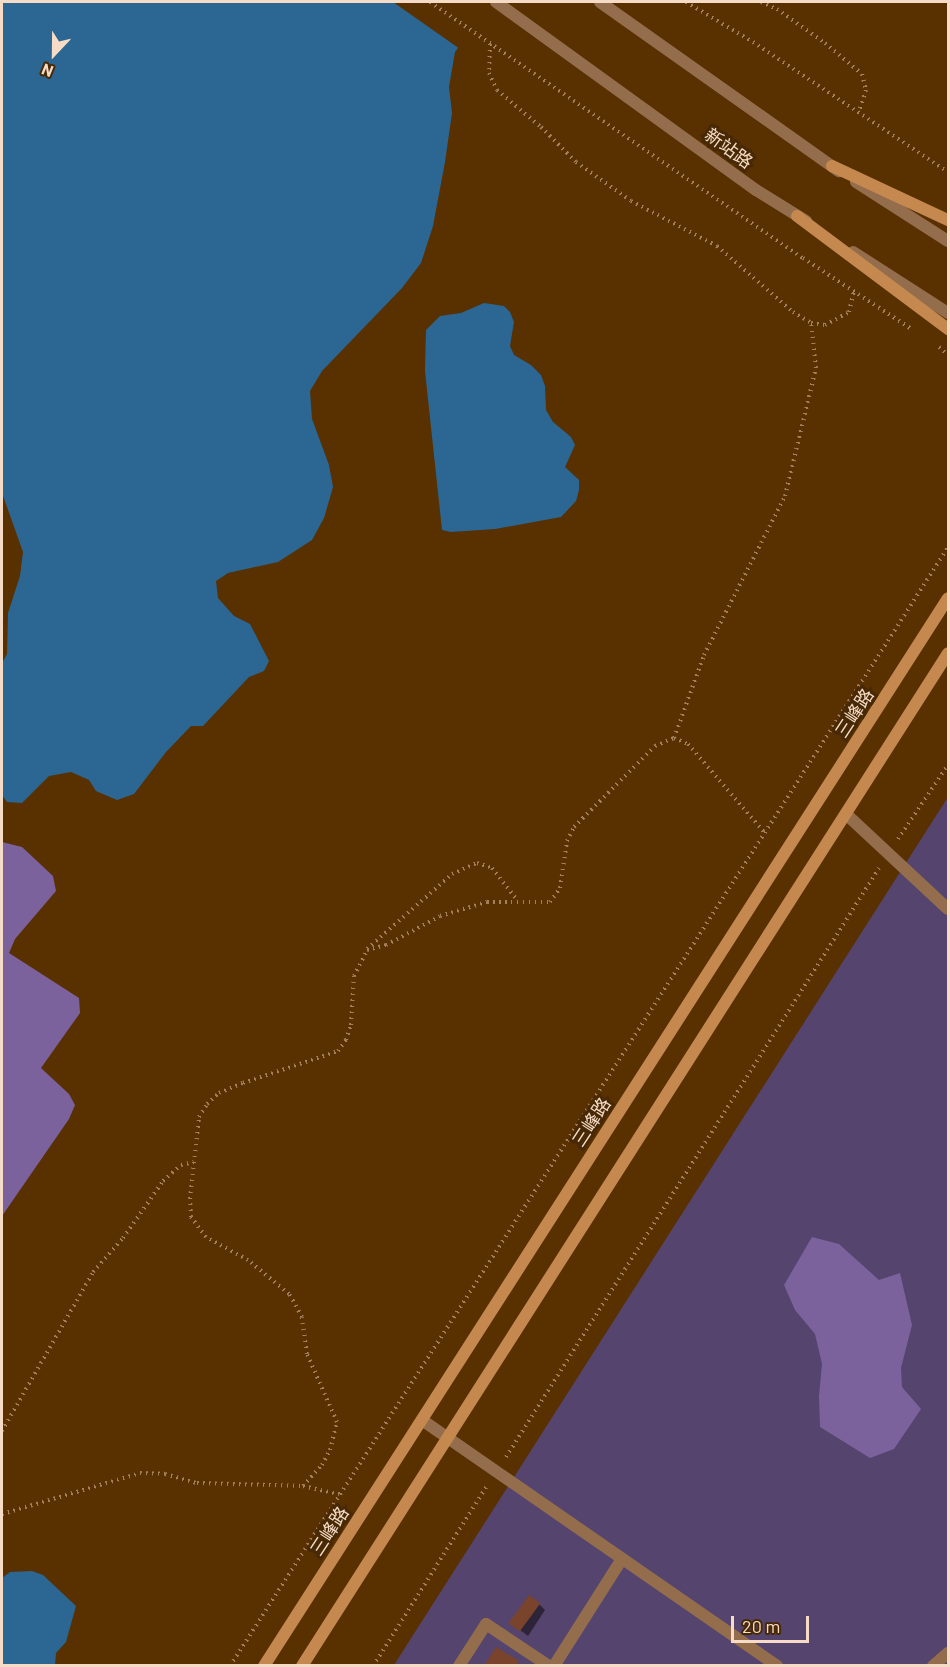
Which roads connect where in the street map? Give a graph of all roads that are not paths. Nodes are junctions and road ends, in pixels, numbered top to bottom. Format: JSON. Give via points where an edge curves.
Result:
{"nodes":[{"id":1,"x":496,"y":2,"type":"edge"},
{"id":2,"x":600,"y":2,"type":"edge"},
{"id":3,"x":832,"y":166,"type":"junction"},
{"id":4,"x":797,"y":216,"type":"junction"},
{"id":5,"x":948,"y":220,"type":"edge"},
{"id":6,"x":948,"y":242,"type":"edge"},
{"id":7,"x":948,"y":313,"type":"edge"},
{"id":8,"x":948,"y":329,"type":"edge"},
{"id":9,"x":948,"y":589,"type":"edge"},
{"id":10,"x":948,"y":598,"type":"edge"},
{"id":11,"x":912,"y":655,"type":"junction"},
{"id":12,"x":948,"y":655,"type":"edge"},
{"id":13,"x":846,"y":814,"type":"junction"},
{"id":14,"x":948,"y":909,"type":"edge"},
{"id":15,"x":422,"y":1420,"type":"junction"},
{"id":16,"x":447,"y":1438,"type":"junction"},
{"id":17,"x":622,"y":1559,"type":"junction"},
{"id":18,"x":948,"y":1653,"type":"edge"},
{"id":19,"x":264,"y":1665,"type":"edge"},
{"id":20,"x":302,"y":1665,"type":"edge"},
{"id":21,"x":459,"y":1665,"type":"edge"},
{"id":22,"x":549,"y":1665,"type":"edge"},
{"id":23,"x":554,"y":1665,"type":"edge"},
{"id":24,"x":777,"y":1665,"type":"edge"},
{"id":25,"x":933,"y":1665,"type":"edge"}],
"edges":[{"from":1,"to":4,"type":"street","name":"新站路"},
{"from":2,"to":3,"type":"street"},
{"from":3,"to":5,"type":"main road"},
{"from":3,"to":6,"type":"street"},
{"from":4,"to":7,"type":"street","name":"新站路"},
{"from":4,"to":8,"type":"main road"},
{"from":9,"to":11,"type":"main road"},
{"from":10,"to":11,"type":"main road","name":"三峰路"},
{"from":11,"to":15,"type":"main road","name":"三峰路"},
{"from":12,"to":13,"type":"main road"},
{"from":13,"to":14,"type":"street"},
{"from":13,"to":16,"type":"main road"},
{"from":15,"to":16,"type":"street"},
{"from":15,"to":19,"type":"main road","name":"三峰路"},
{"from":16,"to":17,"type":"street"},
{"from":16,"to":20,"type":"main road"},
{"from":17,"to":23,"type":"street"},
{"from":17,"to":24,"type":"street"},
{"from":18,"to":25,"type":"street"},
{"from":21,"to":22,"type":"street","via":[[486,1624]]}]}
